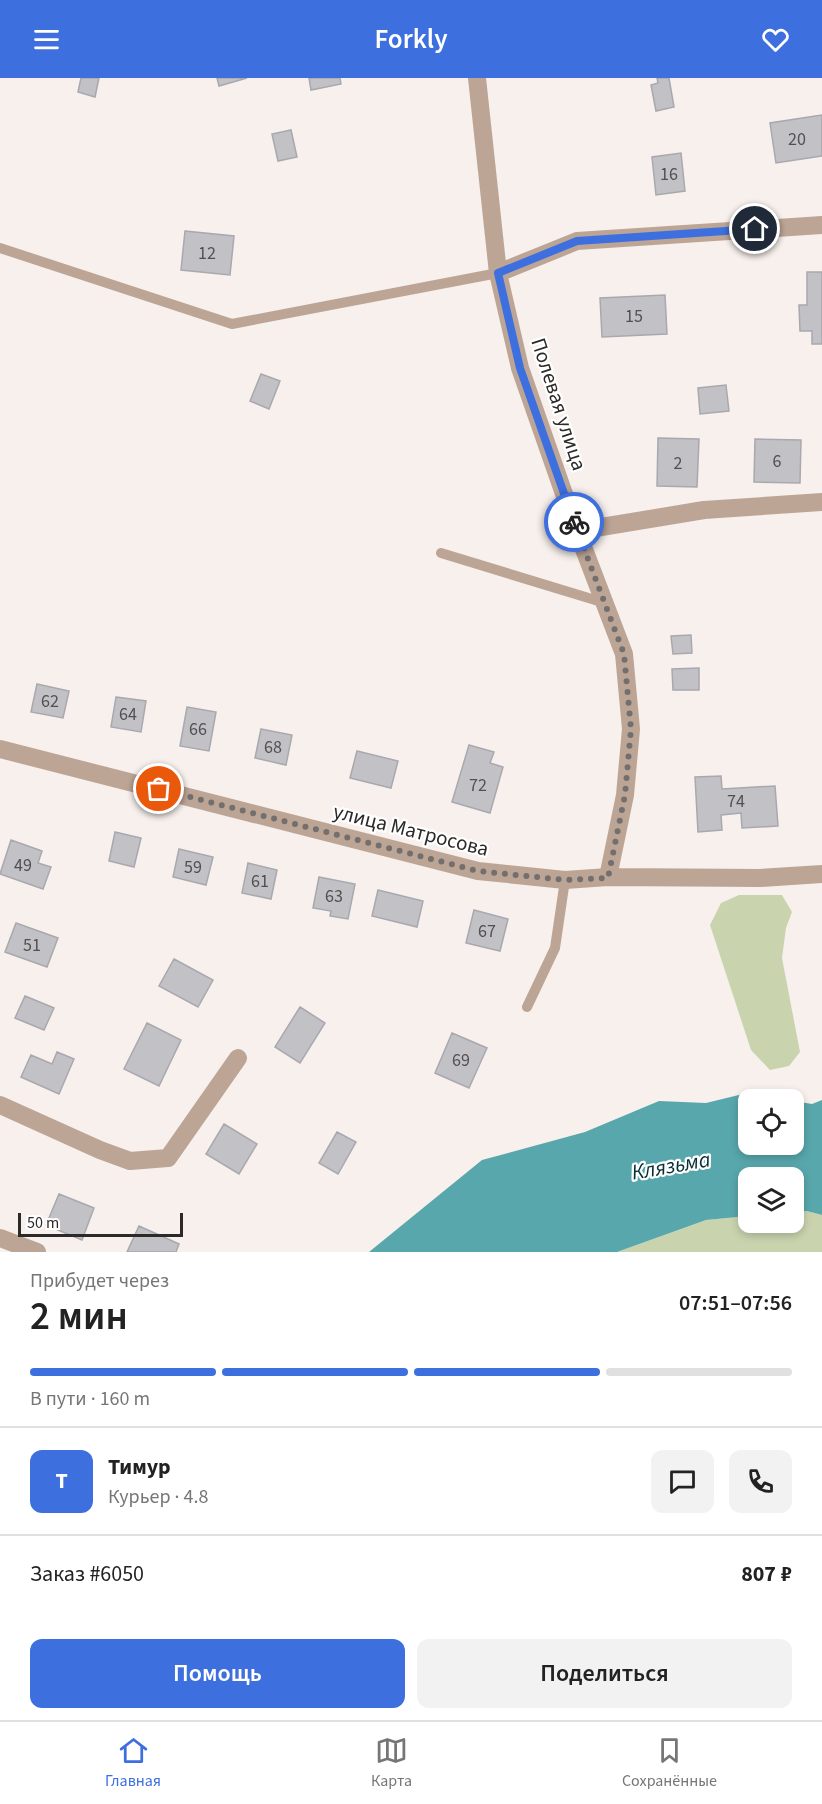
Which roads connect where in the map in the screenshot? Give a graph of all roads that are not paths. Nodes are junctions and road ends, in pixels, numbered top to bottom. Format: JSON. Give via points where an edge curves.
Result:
{"nodes":[{"id":1,"x":477,"y":78,"type":"edge"},
{"id":2,"x":822,"y":225,"type":"edge"},
{"id":3,"x":0,"y":248,"type":"edge"},
{"id":4,"x":498,"y":273,"type":"junction"},
{"id":5,"x":822,"y":502,"type":"edge"},
{"id":6,"x":577,"y":531,"type":"junction"},
{"id":7,"x":441,"y":553,"type":"dead end"},
{"id":8,"x":606,"y":603,"type":"junction"},
{"id":9,"x":0,"y":749,"type":"edge"},
{"id":10,"x":822,"y":874,"type":"edge"},
{"id":11,"x":608,"y":878,"type":"junction"},
{"id":12,"x":565,"y":880,"type":"junction"},
{"id":13,"x":527,"y":1007,"type":"dead end"},
{"id":14,"x":238,"y":1058,"type":"dead end"},
{"id":15,"x":0,"y":1105,"type":"edge"},
{"id":16,"x":0,"y":1238,"type":"edge"},
{"id":17,"x":37,"y":1252,"type":"edge"}],
"edges":[{"from":1,"to":4,"type":"street","name":"Полевая улица"},
{"from":2,"to":4,"type":"street","via":[[577,241]]},
{"from":3,"to":4,"type":"lane","via":[[232,324]]},
{"from":4,"to":6,"type":"street","name":"Полевая улица","via":[[520,368]]},
{"from":5,"to":6,"type":"street","via":[[704,510]]},
{"from":6,"to":8,"type":"street","name":"Полевая улица"},
{"from":7,"to":8,"type":"lane"},
{"from":8,"to":11,"type":"street","name":"Полевая улица","via":[[624,654],[631,729],[625,795]]},
{"from":9,"to":12,"type":"street","name":"улица Матросова","via":[[478,871]]},
{"from":10,"to":11,"type":"street","name":"улица Матросова"},
{"from":11,"to":12,"type":"street","name":"улица Матросова"},
{"from":12,"to":13,"type":"lane","via":[[555,948]]},
{"from":14,"to":15,"type":"street","via":[[168,1158],[130,1161]]},
{"from":16,"to":17,"type":"street"}]}
